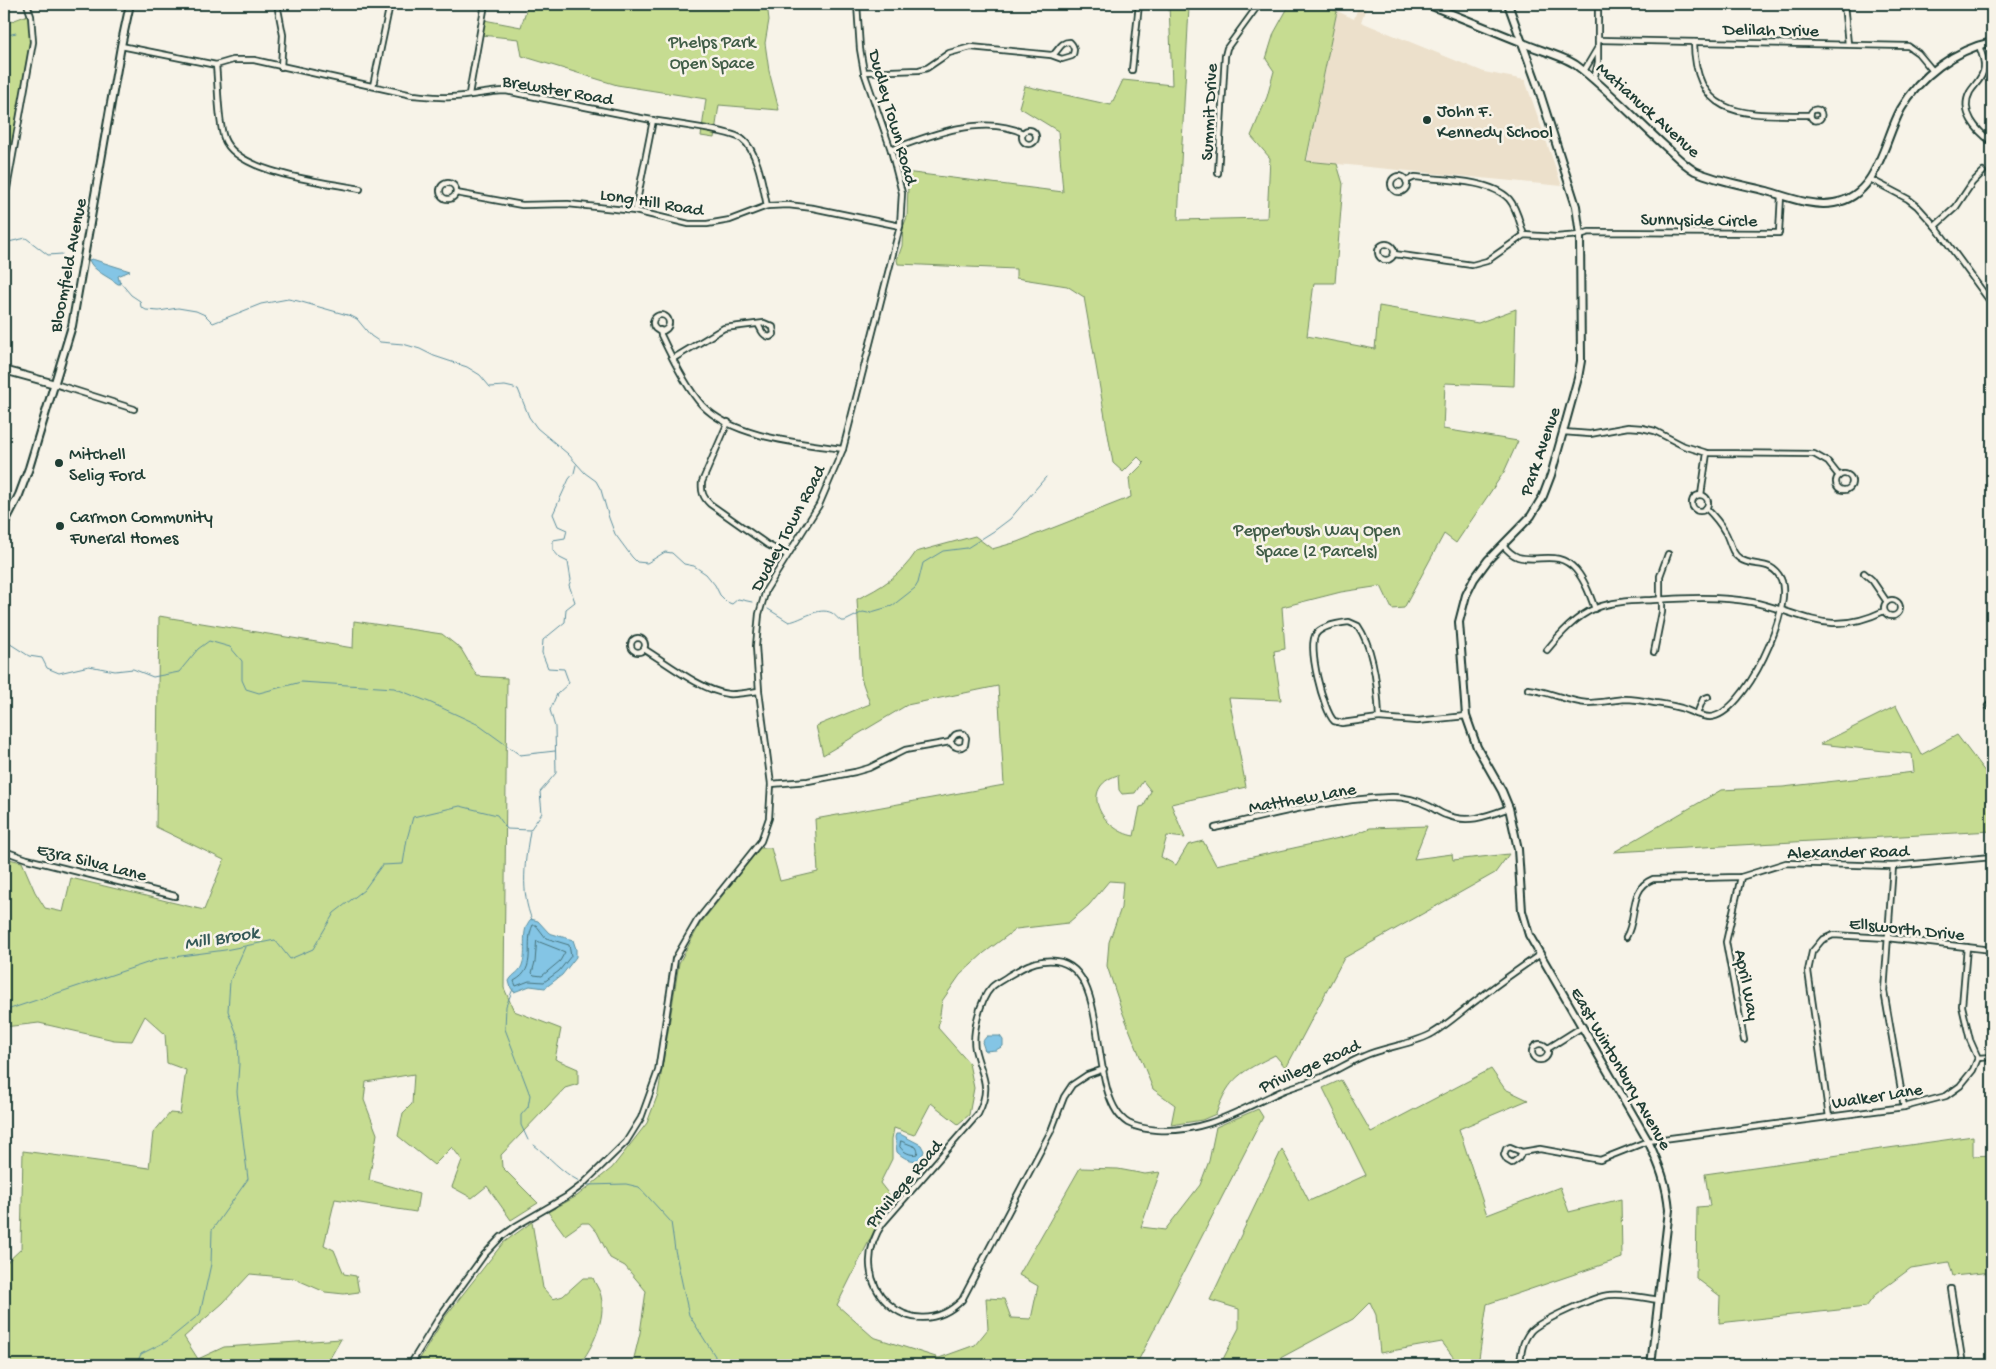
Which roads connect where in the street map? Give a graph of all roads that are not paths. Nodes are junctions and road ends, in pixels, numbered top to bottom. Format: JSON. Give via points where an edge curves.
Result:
{"nodes":[{"id":1,"x":26,"y":4,"type":"edge"},
{"id":2,"x":130,"y":4,"type":"edge"},
{"id":3,"x":277,"y":4,"type":"edge"},
{"id":4,"x":390,"y":4,"type":"edge"},
{"id":5,"x":485,"y":4,"type":"edge"},
{"id":6,"x":857,"y":4,"type":"edge"},
{"id":7,"x":1139,"y":4,"type":"edge"},
{"id":8,"x":1259,"y":4,"type":"edge"},
{"id":9,"x":1426,"y":4,"type":"edge"},
{"id":10,"x":1508,"y":4,"type":"edge"},
{"id":11,"x":1598,"y":4,"type":"edge"},
{"id":12,"x":1844,"y":4,"type":"edge"},
{"id":13,"x":1598,"y":40,"type":"junction"},
{"id":14,"x":1521,"y":42,"type":"junction"},
{"id":15,"x":1694,"y":42,"type":"junction"},
{"id":16,"x":1992,"y":42,"type":"edge"},
{"id":17,"x":1848,"y":44,"type":"junction"},
{"id":18,"x":1979,"y":45,"type":"junction"},
{"id":19,"x":121,"y":46,"type":"junction"},
{"id":20,"x":1597,"y":50,"type":"junction"},
{"id":21,"x":1051,"y":55,"type":"junction"},
{"id":22,"x":216,"y":65,"type":"junction"},
{"id":23,"x":281,"y":67,"type":"junction"},
{"id":24,"x":1132,"y":70,"type":"dead end"},
{"id":25,"x":1584,"y":71,"type":"junction"},
{"id":26,"x":1933,"y":71,"type":"junction"},
{"id":27,"x":864,"y":72,"type":"junction"},
{"id":28,"x":1594,"y":80,"type":"junction"},
{"id":29,"x":373,"y":86,"type":"junction"},
{"id":30,"x":469,"y":94,"type":"junction"},
{"id":31,"x":1810,"y":115,"type":"dead end"},
{"id":32,"x":653,"y":120,"type":"junction"},
{"id":33,"x":1023,"y":133,"type":"dead end"},
{"id":34,"x":1992,"y":142,"type":"edge"},
{"id":35,"x":891,"y":150,"type":"junction"},
{"id":36,"x":1983,"y":172,"type":"dead end"},
{"id":37,"x":1218,"y":173,"type":"dead end"},
{"id":38,"x":1870,"y":179,"type":"junction"},
{"id":39,"x":1406,"y":181,"type":"dead end"},
{"id":40,"x":360,"y":189,"type":"dead end"},
{"id":41,"x":456,"y":193,"type":"dead end"},
{"id":42,"x":1781,"y":195,"type":"junction"},
{"id":43,"x":4,"y":196,"type":"edge"},
{"id":44,"x":767,"y":206,"type":"junction"},
{"id":45,"x":635,"y":210,"type":"junction"},
{"id":46,"x":900,"y":226,"type":"junction"},
{"id":47,"x":1935,"y":226,"type":"junction"},
{"id":48,"x":1524,"y":235,"type":"junction"},
{"id":49,"x":1580,"y":235,"type":"junction"},
{"id":50,"x":1394,"y":254,"type":"dead end"},
{"id":51,"x":1992,"y":304,"type":"edge"},
{"id":52,"x":758,"y":324,"type":"dead end"},
{"id":53,"x":660,"y":330,"type":"dead end"},
{"id":54,"x":674,"y":358,"type":"junction"},
{"id":55,"x":4,"y":370,"type":"edge"},
{"id":56,"x":55,"y":384,"type":"junction"},
{"id":57,"x":134,"y":409,"type":"dead end"},
{"id":58,"x":728,"y":422,"type":"junction"},
{"id":59,"x":1564,"y":432,"type":"junction"},
{"id":60,"x":843,"y":449,"type":"junction"},
{"id":61,"x":1707,"y":453,"type":"junction"},
{"id":62,"x":1839,"y":476,"type":"dead end"},
{"id":63,"x":1701,"y":495,"type":"junction"},
{"id":64,"x":1706,"y":508,"type":"junction"},
{"id":65,"x":4,"y":524,"type":"edge"},
{"id":66,"x":1503,"y":545,"type":"junction"},
{"id":67,"x":1668,"y":554,"type":"dead end"},
{"id":68,"x":787,"y":555,"type":"junction"},
{"id":69,"x":1864,"y":573,"type":"dead end"},
{"id":70,"x":1661,"y":600,"type":"junction"},
{"id":71,"x":1887,"y":602,"type":"junction"},
{"id":72,"x":1595,"y":609,"type":"junction"},
{"id":73,"x":1780,"y":610,"type":"junction"},
{"id":74,"x":1884,"y":611,"type":"junction"},
{"id":75,"x":644,"y":649,"type":"dead end"},
{"id":76,"x":1547,"y":650,"type":"dead end"},
{"id":77,"x":1654,"y":652,"type":"dead end"},
{"id":78,"x":1528,"y":689,"type":"dead end"},
{"id":79,"x":759,"y":692,"type":"junction"},
{"id":80,"x":1708,"y":696,"type":"dead end"},
{"id":81,"x":1697,"y":714,"type":"junction"},
{"id":82,"x":1466,"y":716,"type":"junction"},
{"id":83,"x":1379,"y":718,"type":"junction"},
{"id":84,"x":950,"y":742,"type":"dead end"},
{"id":85,"x":771,"y":784,"type":"junction"},
{"id":86,"x":1509,"y":808,"type":"junction"},
{"id":87,"x":1215,"y":828,"type":"dead end"},
{"id":88,"x":4,"y":851,"type":"edge"},
{"id":89,"x":1992,"y":857,"type":"edge"},
{"id":90,"x":1893,"y":866,"type":"junction"},
{"id":91,"x":1741,"y":877,"type":"junction"},
{"id":92,"x":1519,"y":882,"type":"joint"},
{"id":93,"x":175,"y":896,"type":"dead end"},
{"id":94,"x":1626,"y":937,"type":"dead end"},
{"id":95,"x":1887,"y":938,"type":"junction"},
{"id":96,"x":1967,"y":947,"type":"junction"},
{"id":97,"x":1992,"y":950,"type":"edge"},
{"id":98,"x":1539,"y":955,"type":"junction"},
{"id":99,"x":1582,"y":1027,"type":"junction"},
{"id":100,"x":1744,"y":1040,"type":"dead end"},
{"id":101,"x":1547,"y":1049,"type":"dead end"},
{"id":102,"x":1992,"y":1057,"type":"edge"},
{"id":103,"x":1978,"y":1058,"type":"junction"},
{"id":104,"x":1104,"y":1069,"type":"junction"},
{"id":105,"x":1904,"y":1107,"type":"junction"},
{"id":106,"x":1829,"y":1117,"type":"junction"},
{"id":107,"x":1648,"y":1141,"type":"junction"},
{"id":108,"x":1522,"y":1152,"type":"dead end"},
{"id":109,"x":1951,"y":1289,"type":"dead end"},
{"id":110,"x":1659,"y":1300,"type":"junction"},
{"id":111,"x":410,"y":1365,"type":"edge"},
{"id":112,"x":1520,"y":1365,"type":"edge"},
{"id":113,"x":1651,"y":1365,"type":"edge"},
{"id":114,"x":1963,"y":1365,"type":"edge"}],
"edges":[{"from":1,"to":43,"type":"street","via":[[31,16],[33,42]]},
{"from":2,"to":19,"type":"main road","name":"Bloomfield Avenue"},
{"from":3,"to":23,"type":"street","via":[[283,44]]},
{"from":4,"to":29,"type":"street"},
{"from":5,"to":30,"type":"street"},
{"from":6,"to":27,"type":"street","name":"Dudley Town Road"},
{"from":7,"to":24,"type":"street"},
{"from":8,"to":37,"type":"street","name":"Summit Drive","via":[[1227,48],[1225,56]]},
{"from":9,"to":14,"type":"main road","name":"Matianuck Avenue"},
{"from":10,"to":14,"type":"main road","name":"Park Avenue"},
{"from":11,"to":13,"type":"street"},
{"from":12,"to":17,"type":"street"},
{"from":13,"to":15,"type":"street","name":"Delilah Drive"},
{"from":13,"to":20,"type":"street"},
{"from":14,"to":25,"type":"main road","name":"Matianuck Avenue"},
{"from":14,"to":49,"type":"main road","name":"Park Avenue","via":[[1566,172]]},
{"from":15,"to":17,"type":"street","name":"Delilah Drive"},
{"from":15,"to":31,"type":"street","via":[[1697,75],[1712,98],[1724,106],[1739,113]]},
{"from":16,"to":18,"type":"main road","name":"Matianuck Avenue"},
{"from":17,"to":26,"type":"street","name":"Delilah Drive","via":[[1908,46]]},
{"from":18,"to":26,"type":"main road","name":"Matianuck Avenue"},
{"from":18,"to":34,"type":"street","via":[[1984,70],[1969,94],[1967,107],[1976,128]]},
{"from":19,"to":22,"type":"street","name":"Brewster Road"},
{"from":19,"to":56,"type":"main road","name":"Bloomfield Avenue","via":[[77,304]]},
{"from":20,"to":25,"type":"street"},
{"from":20,"to":28,"type":"street"},
{"from":21,"to":21,"type":"street","via":[[1070,58],[1074,52],[1073,45],[1065,42]]},
{"from":21,"to":27,"type":"street","via":[[972,47],[949,53],[919,70]]},
{"from":22,"to":23,"type":"street","name":"Brewster Road","via":[[233,60],[254,60]]},
{"from":22,"to":40,"type":"street","via":[[224,138],[233,152],[249,163],[271,171]]},
{"from":23,"to":29,"type":"street","name":"Brewster Road"},
{"from":25,"to":28,"type":"main road","name":"Matianuck Avenue"},
{"from":26,"to":38,"type":"main road","name":"Matianuck Avenue","via":[[1901,109]]},
{"from":27,"to":35,"type":"street","name":"Dudley Town Road"},
{"from":28,"to":42,"type":"main road","name":"Matianuck Avenue","via":[[1693,170]]},
{"from":29,"to":30,"type":"street","name":"Brewster Road","via":[[431,97],[453,98]]},
{"from":30,"to":32,"type":"street","name":"Brewster Road","via":[[506,91]]},
{"from":32,"to":44,"type":"street","name":"Brewster Road","via":[[741,138],[751,149]]},
{"from":32,"to":45,"type":"street"},
{"from":33,"to":35,"type":"street","via":[[1010,127],[958,129]]},
{"from":35,"to":46,"type":"street","name":"Dudley Town Road","via":[[902,193]]},
{"from":36,"to":47,"type":"street","via":[[1952,211]]},
{"from":38,"to":42,"type":"main road","name":"Matianuck Avenue","via":[[1856,194],[1834,203],[1817,203]]},
{"from":38,"to":47,"type":"street","via":[[1912,202]]},
{"from":39,"to":48,"type":"street","via":[[1415,177],[1486,185],[1499,191],[1513,204]]},
{"from":41,"to":45,"type":"street","name":"Long Hill Road","via":[[522,204]]},
{"from":42,"to":49,"type":"street","name":"Sunnyside Circle","via":[[1779,233],[1589,232]]},
{"from":44,"to":45,"type":"street","name":"Long Hill Road","via":[[730,220],[707,224],[689,224]]},
{"from":44,"to":46,"type":"street","name":"Long Hill Road","via":[[788,204]]},
{"from":46,"to":60,"type":"street","name":"Dudley Town Road"},
{"from":47,"to":51,"type":"street"},
{"from":48,"to":49,"type":"street"},
{"from":48,"to":50,"type":"street","via":[[1487,261],[1472,265]]},
{"from":49,"to":59,"type":"main road","name":"Park Avenue","via":[[1581,360]]},
{"from":52,"to":54,"type":"street","via":[[724,328]]},
{"from":53,"to":54,"type":"street"},
{"from":54,"to":58,"type":"street","via":[[700,403]]},
{"from":55,"to":56,"type":"main road"},
{"from":56,"to":57,"type":"street"},
{"from":56,"to":65,"type":"main road","name":"Bloomfield Avenue","via":[[23,485]]},
{"from":58,"to":60,"type":"street","via":[[768,439]]},
{"from":58,"to":68,"type":"street","via":[[702,482],[701,492],[710,504]]},
{"from":59,"to":61,"type":"street","via":[[1590,434],[1628,427],[1642,428]]},
{"from":59,"to":66,"type":"main road","name":"Park Avenue","via":[[1543,496],[1531,516]]},
{"from":60,"to":68,"type":"street","name":"Dudley Town Road","via":[[818,506]]},
{"from":61,"to":62,"type":"street","via":[[1814,454],[1828,462]]},
{"from":61,"to":63,"type":"street"},
{"from":63,"to":64,"type":"street","via":[[1707,500]]},
{"from":63,"to":64,"type":"street","via":[[1694,499],[1693,506],[1698,510]]},
{"from":64,"to":73,"type":"street","via":[[1726,532],[1736,555],[1743,561],[1772,568],[1780,577],[1784,590]]},
{"from":66,"to":72,"type":"street","via":[[1516,556],[1551,557],[1570,564],[1584,583]]},
{"from":66,"to":82,"type":"main road","name":"Park Avenue","via":[[1474,579],[1461,612],[1458,632]]},
{"from":67,"to":70,"type":"street","via":[[1660,576]]},
{"from":68,"to":79,"type":"street","name":"Dudley Town Road","via":[[766,590],[759,614],[756,646]]},
{"from":69,"to":71,"type":"street"},
{"from":70,"to":72,"type":"street","via":[[1620,603]]},
{"from":70,"to":73,"type":"street","via":[[1726,599]]},
{"from":70,"to":77,"type":"street"},
{"from":71,"to":74,"type":"street"},
{"from":71,"to":74,"type":"street","via":[[1896,602],[1899,612],[1890,616]]},
{"from":72,"to":76,"type":"street","via":[[1561,632]]},
{"from":73,"to":74,"type":"street","via":[[1814,621],[1838,624],[1862,620]]},
{"from":73,"to":81,"type":"street","via":[[1762,662],[1740,696],[1715,716]]},
{"from":75,"to":79,"type":"street","via":[[712,689],[728,694]]},
{"from":78,"to":81,"type":"street","via":[[1586,702],[1645,701]]},
{"from":79,"to":85,"type":"street","name":"Dudley Town Road"},
{"from":80,"to":81,"type":"street","via":[[1703,699]]},
{"from":82,"to":83,"type":"street","via":[[1417,721]]},
{"from":82,"to":86,"type":"main road","name":"Park Avenue","via":[[1477,748]]},
{"from":83,"to":83,"type":"street","via":[[1376,685],[1361,630],[1349,622],[1321,629],[1313,642],[1315,666],[1331,718],[1342,723]]},
{"from":84,"to":85,"type":"street","via":[[905,750],[855,772]]},
{"from":85,"to":111,"type":"street","name":"Dudley Town Road","via":[[769,818],[760,841],[697,921],[675,959],[658,1071],[641,1118],[626,1142],[582,1185],[516,1226],[484,1255]]},
{"from":86,"to":87,"type":"street","name":"Matthew Lane","via":[[1470,820],[1444,815],[1409,798],[1393,797],[1325,803]]},
{"from":86,"to":92,"type":"main road","name":"Park Avenue","via":[[1518,850]]},
{"from":88,"to":93,"type":"street","name":"Ezra Silva Lane"},
{"from":89,"to":90,"type":"street","name":"Alexander Road"},
{"from":90,"to":91,"type":"street","name":"Alexander Road","via":[[1786,863]]},
{"from":90,"to":95,"type":"street"},
{"from":91,"to":94,"type":"street","name":"Alexander Road","via":[[1653,879],[1646,882],[1637,894]]},
{"from":91,"to":100,"type":"street","name":"April Way","via":[[1726,942]]},
{"from":92,"to":98,"type":"main road","name":"East Wintonbury Avenue","via":[[1522,911]]},
{"from":95,"to":96,"type":"street","name":"Ellsworth Drive"},
{"from":95,"to":105,"type":"street","via":[[1884,991]]},
{"from":95,"to":106,"type":"street","name":"Ellsworth Drive","via":[[1833,935],[1822,940],[1812,952],[1808,971]]},
{"from":96,"to":97,"type":"street","name":"Ellsworth Drive"},
{"from":96,"to":103,"type":"street","via":[[1962,1006]]},
{"from":98,"to":99,"type":"main road","name":"East Wintonbury Avenue"},
{"from":98,"to":104,"type":"street","name":"Privilege Road","via":[[1431,1034],[1364,1055],[1325,1076],[1284,1090],[1198,1128],[1149,1130],[1128,1123],[1113,1106]]},
{"from":99,"to":101,"type":"street"},
{"from":99,"to":107,"type":"main road","name":"East Wintonbury Avenue"},
{"from":102,"to":103,"type":"street"},
{"from":103,"to":105,"type":"street","name":"Walker Lane","via":[[1960,1086],[1946,1096]]},
{"from":104,"to":104,"type":"street","name":"Privilege Road","via":[[1087,988],[1082,976],[1072,968],[1056,961],[1041,961],[992,986],[983,1001],[974,1041],[985,1081],[982,1106],[974,1121],[883,1223],[870,1249],[872,1280],[888,1305],[907,1315],[924,1317],[943,1313],[962,1300],[1051,1131],[1064,1097],[1072,1085],[1086,1075]]},
{"from":105,"to":106,"type":"street","name":"Walker Lane"},
{"from":106,"to":107,"type":"street","name":"Walker Lane"},
{"from":107,"to":108,"type":"street","name":"Walker Lane","via":[[1600,1160],[1540,1149]]},
{"from":107,"to":110,"type":"main road","name":"East Wintonbury Avenue","via":[[1661,1166],[1669,1210]]},
{"from":109,"to":114,"type":"street"},
{"from":110,"to":112,"type":"street","via":[[1606,1295],[1543,1322],[1528,1336]]},
{"from":110,"to":113,"type":"main road","name":"East Wintonbury Avenue"}]}
